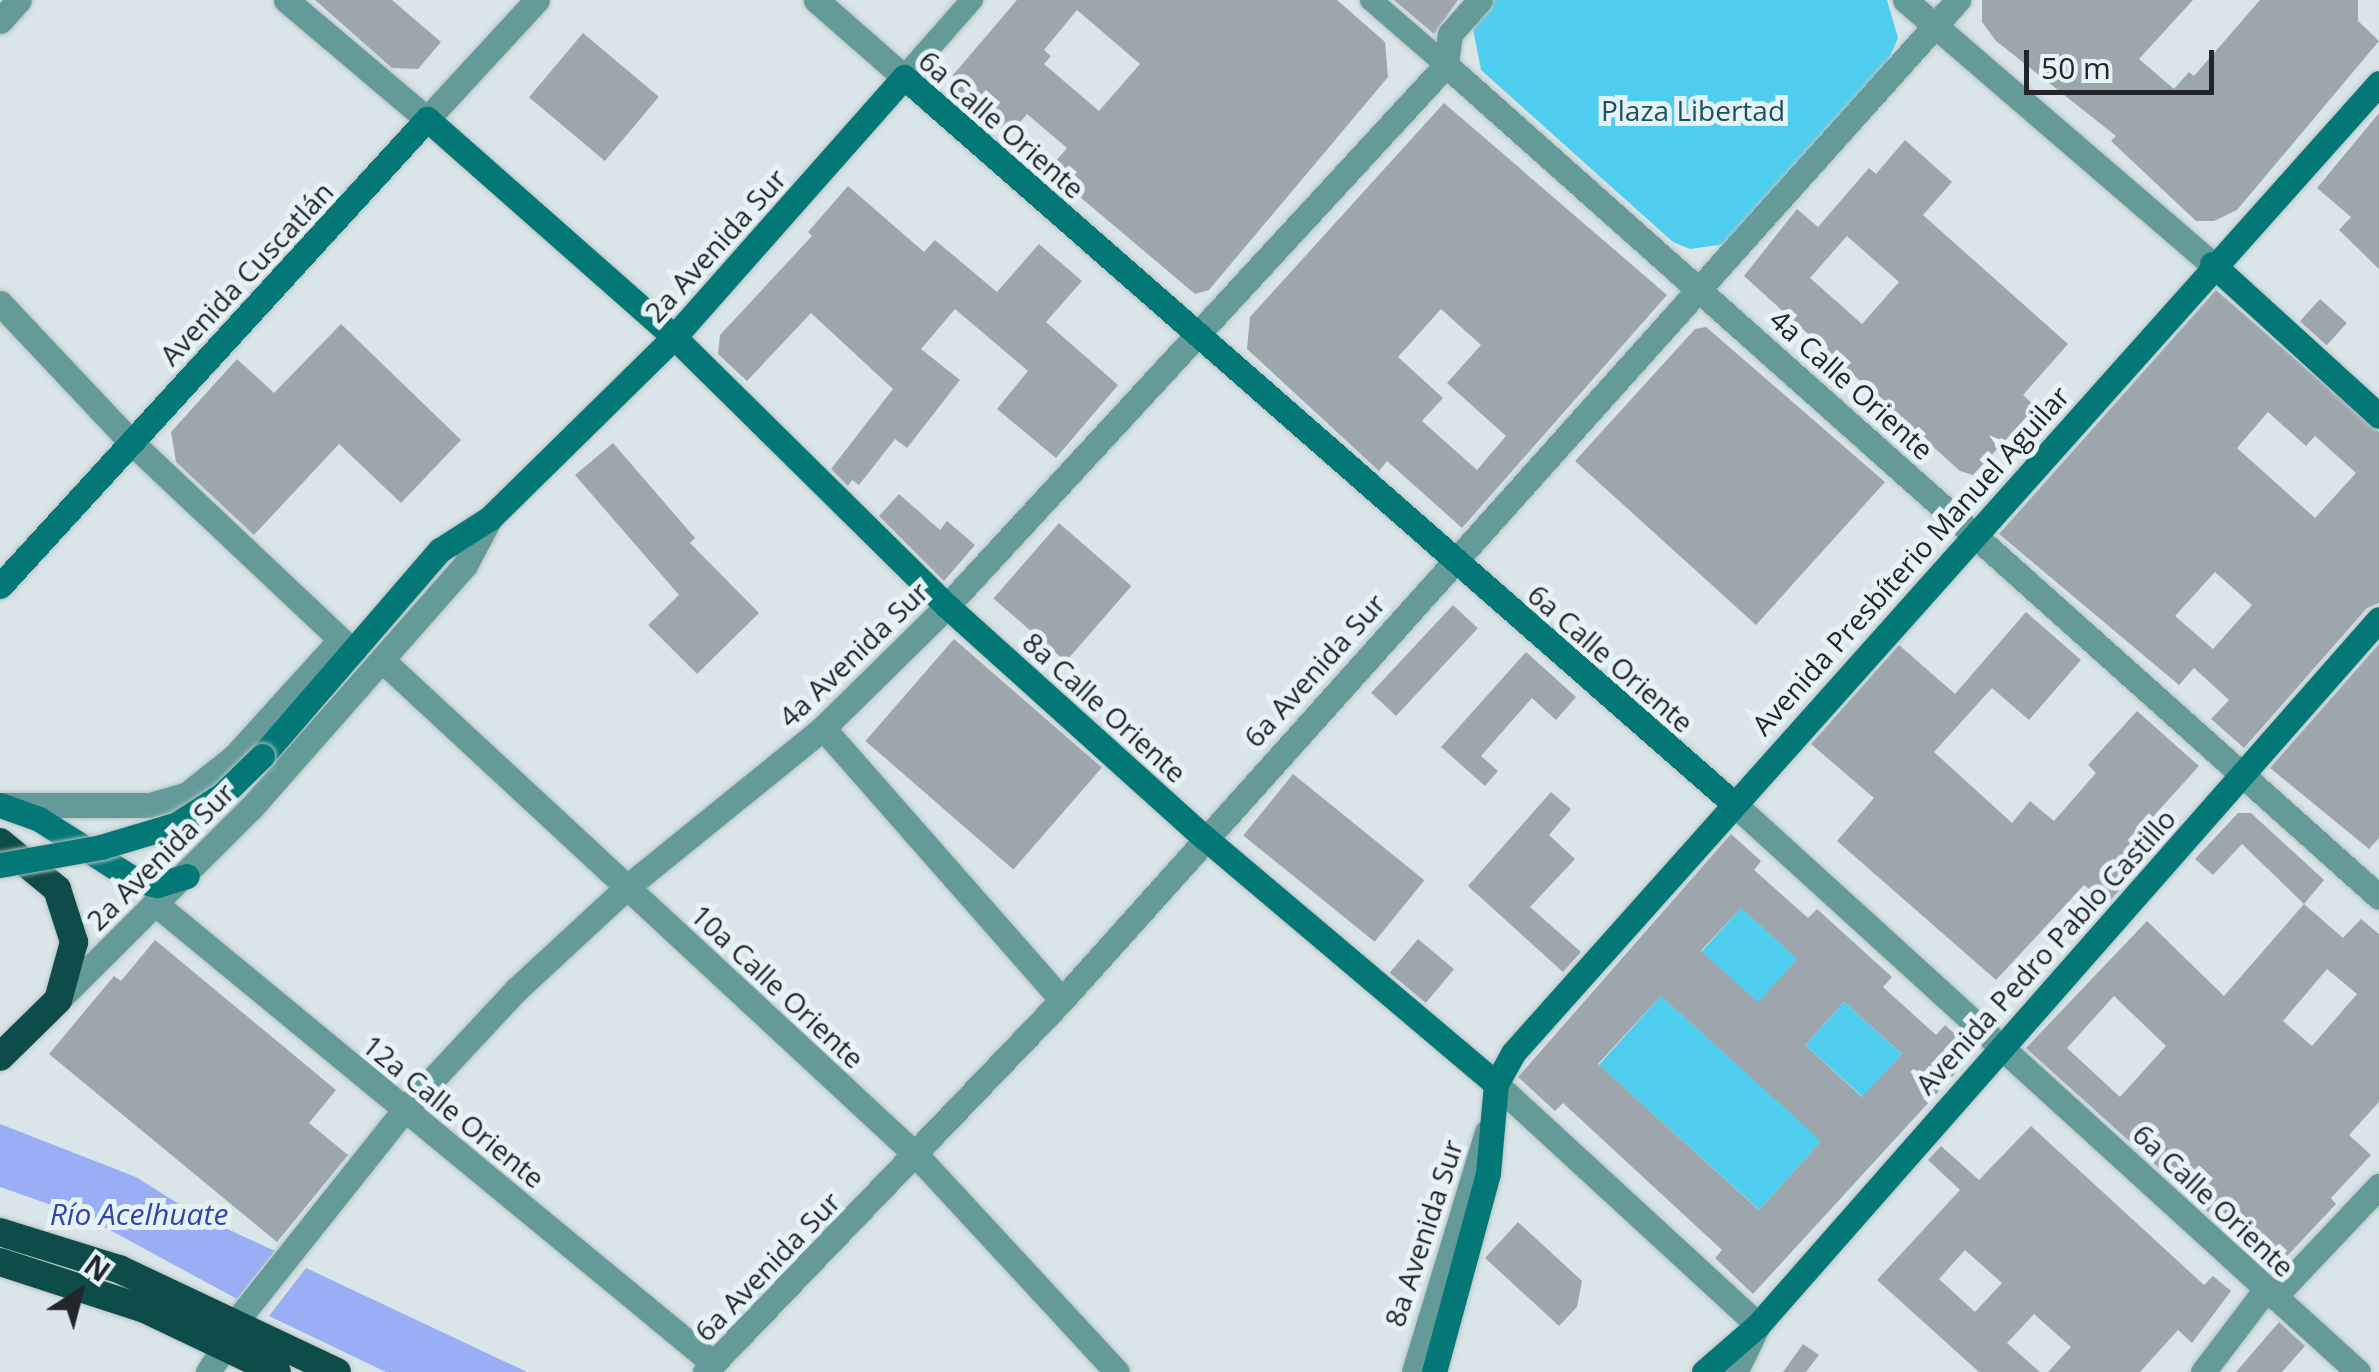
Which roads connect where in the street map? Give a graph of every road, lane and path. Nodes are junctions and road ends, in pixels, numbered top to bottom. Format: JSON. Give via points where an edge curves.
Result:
{"nodes":[{"id":1,"x":19,"y":0,"type":"edge"},
{"id":2,"x":286,"y":0,"type":"edge"},
{"id":3,"x":536,"y":0,"type":"edge"},
{"id":4,"x":816,"y":0,"type":"edge"},
{"id":5,"x":972,"y":0,"type":"edge"},
{"id":6,"x":1371,"y":0,"type":"edge"},
{"id":7,"x":1480,"y":0,"type":"edge"},
{"id":8,"x":1904,"y":0,"type":"edge"},
{"id":9,"x":1958,"y":0,"type":"edge"},
{"id":10,"x":0,"y":21,"type":"edge"},
{"id":11,"x":1935,"y":26,"type":"junction"},
{"id":12,"x":1446,"y":66,"type":"junction"},
{"id":13,"x":904,"y":77,"type":"junction"},
{"id":14,"x":2379,"y":83,"type":"edge"},
{"id":15,"x":427,"y":119,"type":"junction"},
{"id":16,"x":2212,"y":264,"type":"junction"},
{"id":17,"x":1702,"y":288,"type":"junction"},
{"id":18,"x":0,"y":303,"type":"edge"},
{"id":19,"x":1196,"y":334,"type":"junction"},
{"id":20,"x":674,"y":337,"type":"junction"},
{"id":21,"x":2379,"y":416,"type":"edge"},
{"id":22,"x":131,"y":442,"type":"junction"},
{"id":23,"x":490,"y":518,"type":"junction"},
{"id":24,"x":1974,"y":535,"type":"junction"},
{"id":25,"x":1454,"y":561,"type":"junction"},
{"id":26,"x":0,"y":586,"type":"edge"},
{"id":27,"x":947,"y":606,"type":"junction"},
{"id":28,"x":2379,"y":619,"type":"edge"},
{"id":29,"x":347,"y":645,"type":"junction"},
{"id":30,"x":382,"y":660,"type":"junction"},
{"id":31,"x":824,"y":728,"type":"junction"},
{"id":32,"x":2242,"y":774,"type":"junction"},
{"id":33,"x":1732,"y":803,"type":"junction"},
{"id":34,"x":1,"y":805,"type":"edge"},
{"id":35,"x":1204,"y":837,"type":"junction"},
{"id":36,"x":0,"y":842,"type":"edge"},
{"id":37,"x":0,"y":865,"type":"edge"},
{"id":38,"x":187,"y":876,"type":"junction"},
{"id":39,"x":627,"y":886,"type":"junction"},
{"id":40,"x":2379,"y":897,"type":"edge"},
{"id":41,"x":157,"y":905,"type":"junction"},
{"id":42,"x":58,"y":1000,"type":"junction"},
{"id":43,"x":1062,"y":1000,"type":"junction"},
{"id":44,"x":2004,"y":1046,"type":"junction"},
{"id":45,"x":0,"y":1057,"type":"edge"},
{"id":46,"x":1496,"y":1084,"type":"junction"},
{"id":47,"x":405,"y":1110,"type":"junction"},
{"id":48,"x":1493,"y":1113,"type":"junction"},
{"id":49,"x":917,"y":1156,"type":"junction"},
{"id":50,"x":2379,"y":1186,"type":"edge"},
{"id":51,"x":0,"y":1232,"type":"edge"},
{"id":52,"x":0,"y":1262,"type":"edge"},
{"id":53,"x":2270,"y":1293,"type":"junction"},
{"id":54,"x":236,"y":1325,"type":"junction"},
{"id":55,"x":1758,"y":1325,"type":"junction"},
{"id":56,"x":709,"y":1368,"type":"edge"},
{"id":57,"x":208,"y":1372,"type":"edge"},
{"id":58,"x":277,"y":1372,"type":"edge"},
{"id":59,"x":337,"y":1372,"type":"edge"},
{"id":60,"x":1116,"y":1372,"type":"edge"},
{"id":61,"x":1414,"y":1372,"type":"edge"},
{"id":62,"x":1434,"y":1372,"type":"edge"},
{"id":63,"x":1704,"y":1372,"type":"edge"},
{"id":64,"x":1735,"y":1372,"type":"edge"},
{"id":65,"x":2202,"y":1372,"type":"edge"},
{"id":66,"x":2358,"y":1372,"type":"edge"}],
"edges":[{"from":1,"to":10,"type":"street"},
{"from":2,"to":15,"type":"street"},
{"from":3,"to":15,"type":"street","name":"Avenida Cuscatlán"},
{"from":4,"to":13,"type":"street","name":"6a Calle Oriente"},
{"from":5,"to":13,"type":"street","name":"2a Avenida Sur"},
{"from":6,"to":12,"type":"street","name":"4a Calle Oriente"},
{"from":7,"to":12,"type":"street","name":"4a Avenida Sur","via":[[1450,34]]},
{"from":8,"to":11,"type":"street"},
{"from":9,"to":11,"type":"street","name":"6a Avenida Sur"},
{"from":11,"to":16,"type":"street"},
{"from":11,"to":17,"type":"street","name":"6a Avenida Sur"},
{"from":12,"to":17,"type":"street","name":"4a Calle Oriente"},
{"from":12,"to":19,"type":"street","name":"4a Avenida Sur"},
{"from":13,"to":19,"type":"main road","name":"6a Calle Oriente"},
{"from":13,"to":20,"type":"main road","name":"2a Avenida Sur"},
{"from":14,"to":16,"type":"main road","name":"Avenida Presbíterio Manuel Aguilar"},
{"from":15,"to":20,"type":"main road","name":"8a Calle Oriente"},
{"from":15,"to":22,"type":"main road","name":"Avenida Cuscatlán"},
{"from":16,"to":21,"type":"main road"},
{"from":16,"to":24,"type":"main road","name":"Avenida Presbíterio Manuel Aguilar"},
{"from":17,"to":24,"type":"street","name":"4a Calle Oriente"},
{"from":17,"to":25,"type":"street","name":"6a Avenida Sur"},
{"from":18,"to":22,"type":"street"},
{"from":19,"to":25,"type":"main road","name":"6a Calle Oriente"},
{"from":19,"to":27,"type":"street","name":"4a Avenida Sur"},
{"from":20,"to":23,"type":"main road","name":"2a Avenida Sur"},
{"from":20,"to":27,"type":"main road","name":"8a Calle Oriente"},
{"from":22,"to":26,"type":"main road","name":"Avenida Cuscatlán"},
{"from":22,"to":29,"type":"street"},
{"from":23,"to":29,"type":"main road","name":"2a Avenida Sur","via":[[440,550]]},
{"from":23,"to":30,"type":"street","name":"2a Avenida Sur","via":[[465,565]]},
{"from":24,"to":32,"type":"street","name":"4a Calle Oriente"},
{"from":24,"to":33,"type":"main road","name":"Avenida Presbíterio Manuel Aguilar"},
{"from":25,"to":33,"type":"main road","name":"6a Calle Oriente"},
{"from":25,"to":35,"type":"street","name":"6a Avenida Sur"},
{"from":27,"to":31,"type":"street","name":"4a Avenida Sur"},
{"from":27,"to":35,"type":"main road","name":"8a Calle Oriente"},
{"from":28,"to":32,"type":"main road","name":"Avenida Pedro Pablo Castillo"},
{"from":29,"to":34,"type":"street","name":"2a Avenida Sur","via":[[186,795],[150,805]]},
{"from":29,"to":37,"type":"main road","name":"2a Avenida Sur","bridge":true,"via":[[262,756],[176,824],[101,848]]},
{"from":30,"to":38,"type":"street","name":"2a Avenida Sur"},
{"from":30,"to":39,"type":"street","name":"10a Calle Oriente"},
{"from":31,"to":39,"type":"street","name":"4a Avenida Sur"},
{"from":31,"to":43,"type":"street"},
{"from":32,"to":40,"type":"street","name":"4a Calle Oriente"},
{"from":32,"to":44,"type":"main road","name":"Avenida Pedro Pablo Castillo"},
{"from":33,"to":44,"type":"street","name":"6a Calle Oriente"},
{"from":33,"to":46,"type":"main road","name":"Avenida Presbíterio Manuel Aguilar","via":[[1513,1053]]},
{"from":34,"to":38,"type":"main road","via":[[40,820],[135,880],[157,885]]},
{"from":35,"to":43,"type":"street","name":"6a Avenida Sur"},
{"from":35,"to":46,"type":"main road","name":"8a Calle Oriente"},
{"from":36,"to":42,"type":"highway","via":[[48,879],[68,910],[72,958]]},
{"from":38,"to":41,"type":"street","name":"2a Avenida Sur"},
{"from":39,"to":47,"type":"street","name":"4a Avenida Sur","via":[[517,989]]},
{"from":39,"to":49,"type":"street","name":"10a Calle Oriente"},
{"from":41,"to":42,"type":"street","name":"2a Avenida Sur"},
{"from":41,"to":47,"type":"street","name":"12a Calle Oriente"},
{"from":42,"to":45,"type":"highway"},
{"from":43,"to":49,"type":"street","name":"6a Avenida Sur"},
{"from":44,"to":53,"type":"street","name":"6a Calle Oriente"},
{"from":44,"to":55,"type":"main road","name":"Avenida Pedro Pablo Castillo"},
{"from":46,"to":48,"type":"main road"},
{"from":46,"to":55,"type":"street","name":"8a Calle Oriente"},
{"from":47,"to":54,"type":"street","name":"4a Avenida Sur"},
{"from":47,"to":56,"type":"street","name":"12a Calle Oriente"},
{"from":48,"to":61,"type":"street","name":"8a Avenida Sur"},
{"from":48,"to":62,"type":"main road","via":[[1488,1174]]},
{"from":49,"to":56,"type":"street","name":"6a Avenida Sur"},
{"from":49,"to":60,"type":"street","name":"10a Calle Oriente"},
{"from":50,"to":53,"type":"street"},
{"from":51,"to":54,"type":"highway","via":[[119,1269]]},
{"from":52,"to":54,"type":"highway"},
{"from":53,"to":65,"type":"street"},
{"from":53,"to":66,"type":"street","name":"6a Calle Oriente"},
{"from":54,"to":57,"type":"street","name":"4a Avenida Sur"},
{"from":54,"to":58,"type":"highway"},
{"from":54,"to":59,"type":"highway"},
{"from":55,"to":63,"type":"main road","name":"Avenida Pedro Pablo Castillo"},
{"from":55,"to":64,"type":"street","name":"Avenida Pedro Pablo Castillo"}]}
